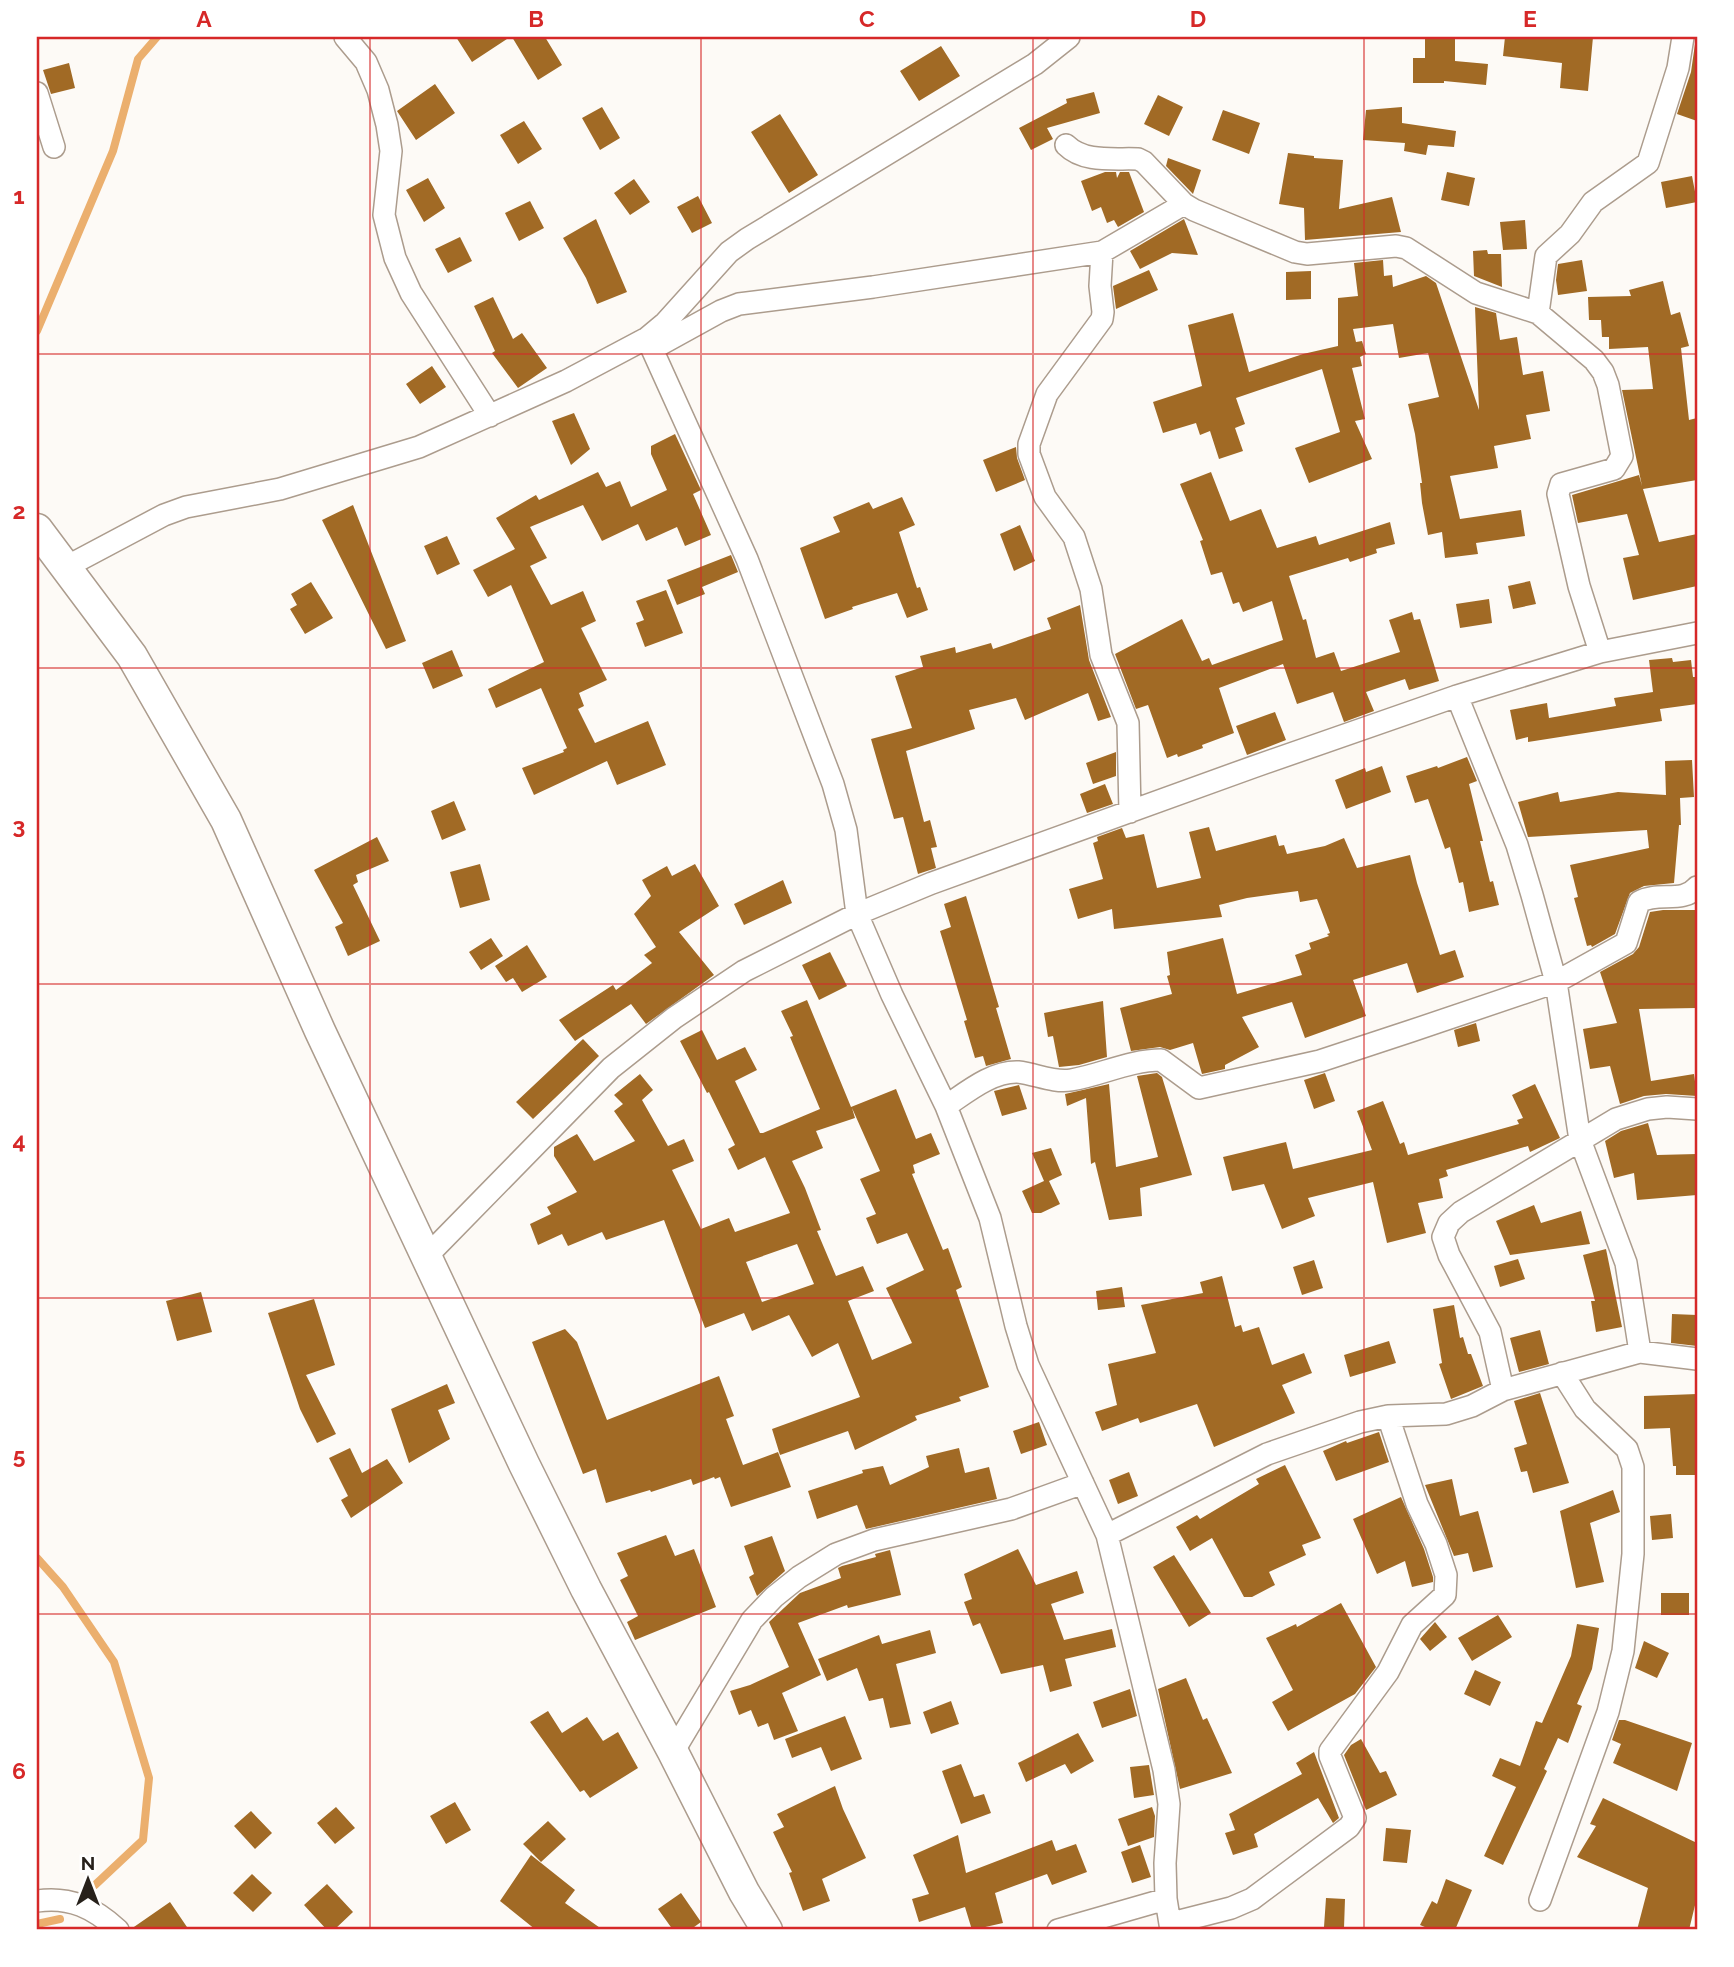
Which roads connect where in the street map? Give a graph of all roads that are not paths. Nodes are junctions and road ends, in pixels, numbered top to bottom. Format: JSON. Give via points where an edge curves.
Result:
{"nodes":[{"id":1,"x":345,"y":37,"type":"edge"},
{"id":2,"x":1069,"y":37,"type":"edge"},
{"id":3,"x":1683,"y":37,"type":"edge"},
{"id":4,"x":37,"y":93,"type":"edge"},
{"id":5,"x":1066,"y":145,"type":"dead end"},
{"id":6,"x":54,"y":147,"type":"dead end"},
{"id":7,"x":1184,"y":204,"type":"junction"},
{"id":8,"x":1102,"y":252,"type":"junction"},
{"id":9,"x":1538,"y":313,"type":"junction"},
{"id":10,"x":649,"y":343,"type":"junction"},
{"id":11,"x":490,"y":416,"type":"junction"},
{"id":12,"x":37,"y":529,"type":"edge"},
{"id":13,"x":66,"y":567,"type":"junction"},
{"id":14,"x":1697,"y":633,"type":"edge"},
{"id":15,"x":1600,"y":652,"type":"junction"},
{"id":16,"x":1457,"y":696,"type":"junction"},
{"id":17,"x":1130,"y":811,"type":"junction"},
{"id":18,"x":1697,"y":887,"type":"edge"},
{"id":19,"x":857,"y":914,"type":"junction"},
{"id":20,"x":1556,"y":982,"type":"junction"},
{"id":21,"x":946,"y":1106,"type":"junction"},
{"id":22,"x":1697,"y":1109,"type":"edge"},
{"id":23,"x":1580,"y":1140,"type":"junction"},
{"id":24,"x":426,"y":1257,"type":"junction"},
{"id":25,"x":1640,"y":1352,"type":"junction"},
{"id":26,"x":1697,"y":1359,"type":"edge"},
{"id":27,"x":1562,"y":1373,"type":"junction"},
{"id":28,"x":1503,"y":1390,"type":"junction"},
{"id":29,"x":1388,"y":1416,"type":"junction"},
{"id":30,"x":1083,"y":1483,"type":"junction"},
{"id":31,"x":1107,"y":1535,"type":"junction"},
{"id":32,"x":673,"y":1752,"type":"junction"},
{"id":33,"x":1166,"y":1899,"type":"junction"},
{"id":34,"x":1540,"y":1900,"type":"dead end"},
{"id":35,"x":37,"y":1901,"type":"edge"},
{"id":36,"x":1171,"y":1927,"type":"edge"},
{"id":37,"x":118,"y":1930,"type":"edge"},
{"id":38,"x":767,"y":1930,"type":"edge"},
{"id":39,"x":1058,"y":1930,"type":"edge"}],
"edges":[{"from":1,"to":11,"type":"street","via":[[366,62],[387,125],[391,151],[384,215],[395,258],[411,293]]},
{"from":2,"to":10,"type":"street","via":[[1035,64],[729,252]]},
{"from":3,"to":9,"type":"street","via":[[1648,163],[1593,202],[1570,234],[1550,250]]},
{"from":4,"to":6,"type":"street"},
{"from":5,"to":7,"type":"street","via":[[1086,157],[1138,159]]},
{"from":7,"to":8,"type":"street"},
{"from":7,"to":9,"type":"street","via":[[1295,252],[1406,248],[1476,293]]},
{"from":8,"to":10,"type":"street","via":[[739,304]]},
{"from":8,"to":17,"type":"street","via":[[1102,319],[1046,394],[1029,454],[1045,497],[1074,537],[1091,589],[1101,655],[1128,723]]},
{"from":9,"to":15,"type":"street","via":[[1602,372],[1622,456],[1614,469],[1561,484],[1558,489],[1579,586]]},
{"from":10,"to":11,"type":"street"},
{"from":10,"to":19,"type":"street","via":[[747,559],[832,784],[846,830]]},
{"from":11,"to":13,"type":"street","via":[[419,447],[293,485],[186,507]]},
{"from":12,"to":13,"type":"main road"},
{"from":13,"to":24,"type":"main road","via":[[132,656],[226,820]]},
{"from":14,"to":15,"type":"street"},
{"from":15,"to":16,"type":"street"},
{"from":16,"to":17,"type":"street"},
{"from":16,"to":20,"type":"street","via":[[1517,845]]},
{"from":17,"to":19,"type":"street"},
{"from":18,"to":20,"type":"street","via":[[1685,896],[1639,902],[1626,943]]},
{"from":19,"to":21,"type":"street"},
{"from":19,"to":24,"type":"street","via":[[744,971],[611,1068]]},
{"from":20,"to":21,"type":"street","via":[[1320,1061],[1199,1088],[1161,1060],[1150,1060],[1070,1081],[1017,1072],[998,1076]]},
{"from":20,"to":23,"type":"street"},
{"from":21,"to":30,"type":"street","via":[[990,1218],[1028,1365]]},
{"from":22,"to":23,"type":"street","via":[[1667,1107],[1630,1113]]},
{"from":23,"to":25,"type":"street","via":[[1626,1263]]},
{"from":23,"to":28,"type":"street","via":[[1461,1212],[1443,1237],[1490,1332]]},
{"from":24,"to":32,"type":"main road","via":[[586,1589]]},
{"from":25,"to":26,"type":"street"},
{"from":25,"to":27,"type":"street"},
{"from":27,"to":28,"type":"street"},
{"from":27,"to":34,"type":"street","via":[[1585,1409],[1627,1449],[1633,1466],[1633,1554],[1623,1651],[1608,1712]]},
{"from":28,"to":29,"type":"street","via":[[1446,1414]]},
{"from":29,"to":31,"type":"street","via":[[1267,1454]]},
{"from":29,"to":36,"type":"street","via":[[1417,1504],[1436,1544],[1446,1587],[1441,1601],[1412,1625],[1388,1672],[1331,1751],[1356,1818],[1252,1899]]},
{"from":30,"to":31,"type":"street"},
{"from":30,"to":32,"type":"street","via":[[1011,1509],[874,1540],[835,1554],[799,1577],[752,1620]]},
{"from":31,"to":33,"type":"street","via":[[1164,1770],[1169,1804]]},
{"from":32,"to":38,"type":"main road"},
{"from":33,"to":36,"type":"street"},
{"from":33,"to":39,"type":"street"},
{"from":35,"to":37,"type":"street","via":[[79,1902]]}]}
